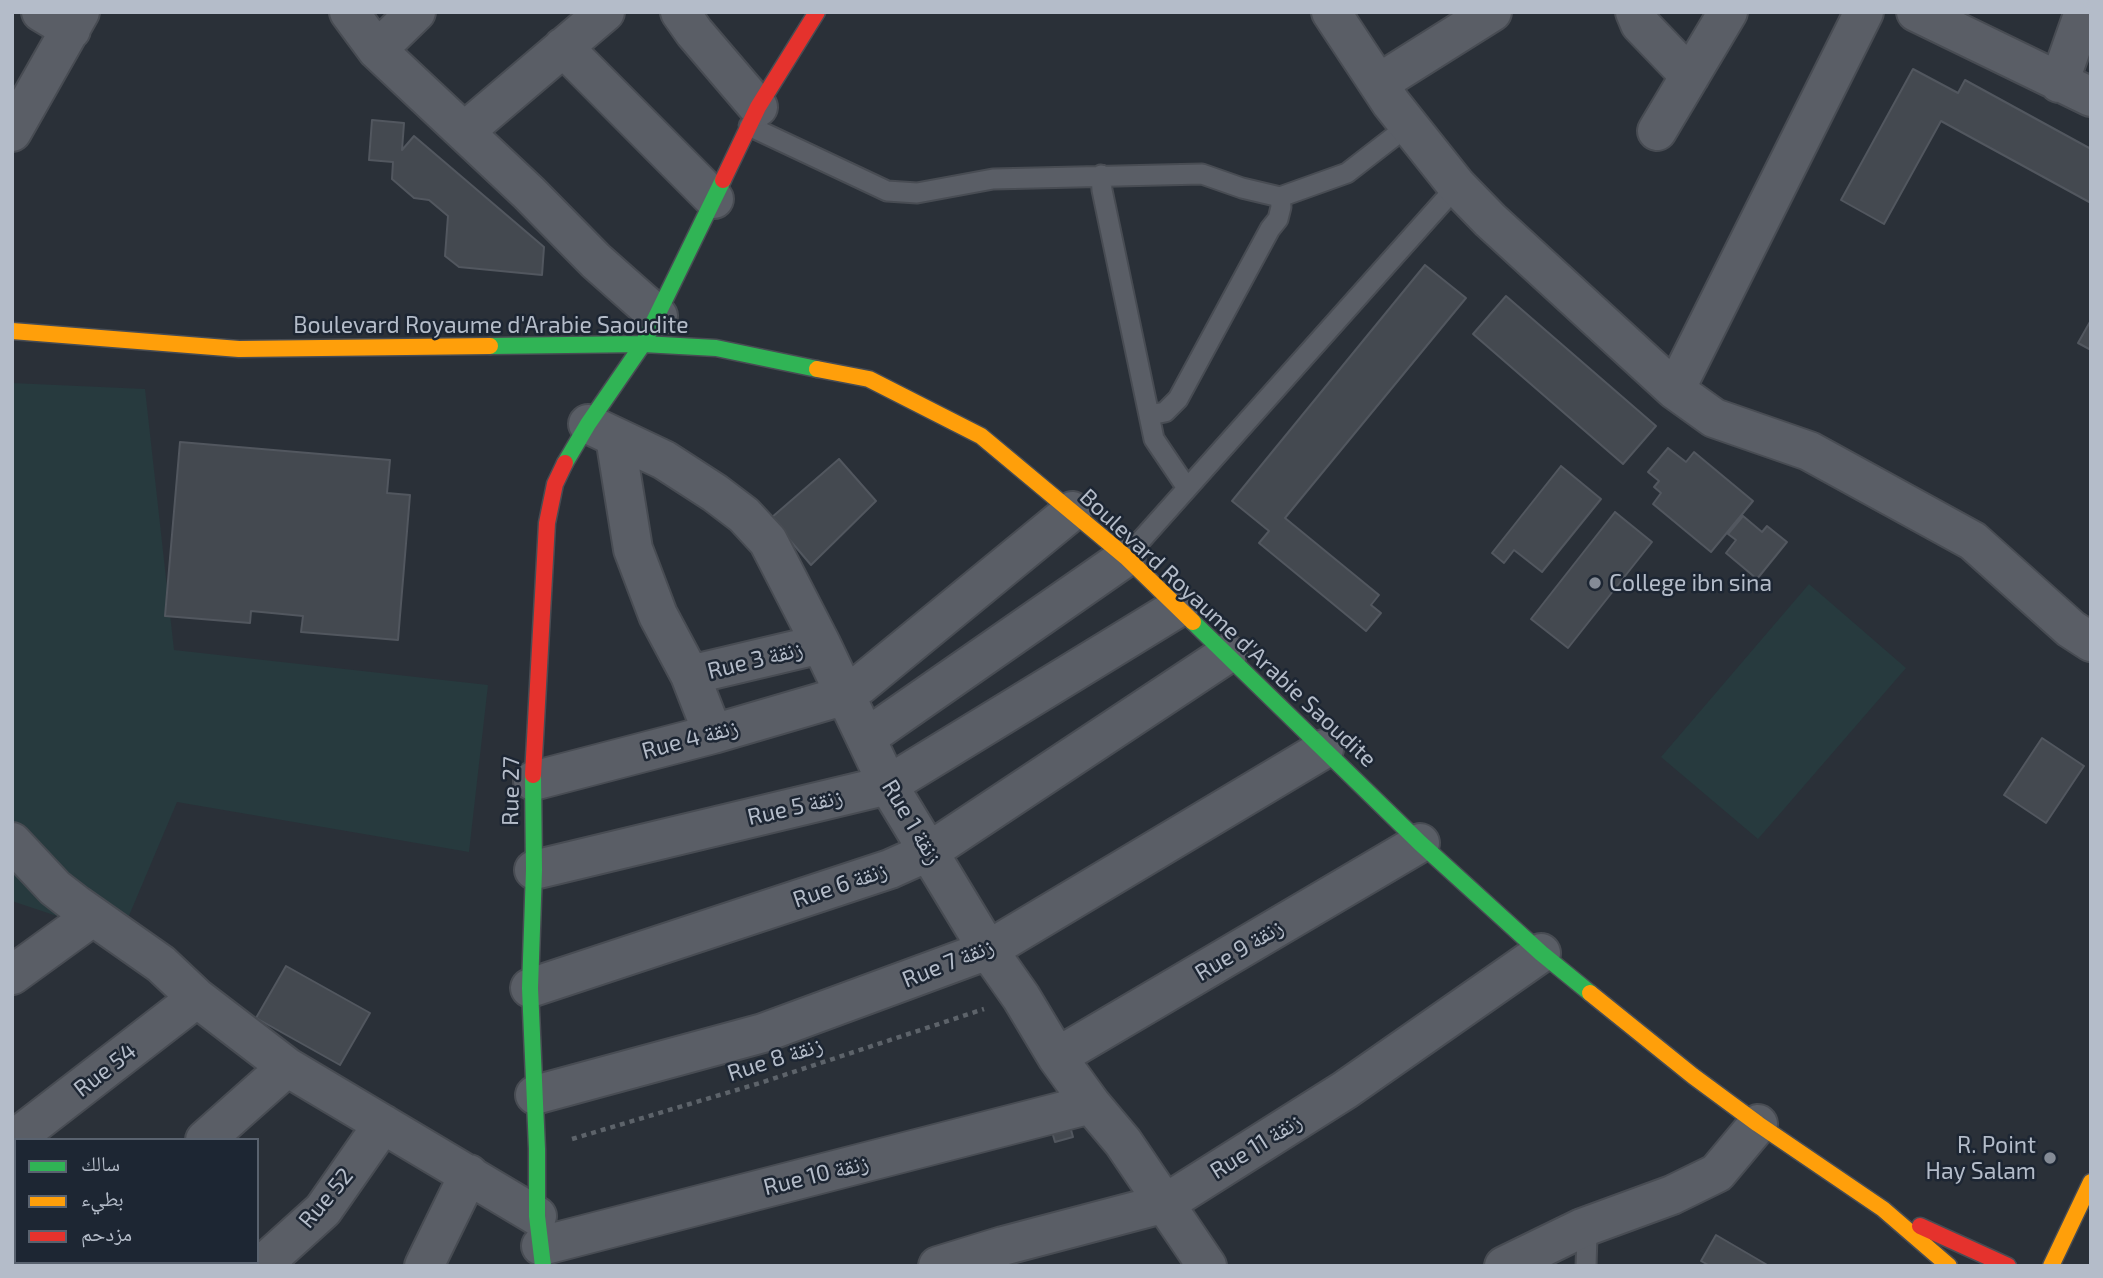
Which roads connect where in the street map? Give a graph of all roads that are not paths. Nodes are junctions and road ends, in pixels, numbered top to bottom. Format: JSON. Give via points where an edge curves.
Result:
{"nodes":[{"id":1,"x":349,"y":12,"type":"edge"},
{"id":2,"x":416,"y":12,"type":"edge"},
{"id":3,"x":605,"y":12,"type":"edge"},
{"id":4,"x":680,"y":12,"type":"edge"},
{"id":5,"x":817,"y":12,"type":"edge"},
{"id":6,"x":1331,"y":12,"type":"edge"},
{"id":7,"x":1492,"y":12,"type":"edge"},
{"id":8,"x":1635,"y":12,"type":"edge"},
{"id":9,"x":1728,"y":12,"type":"edge"},
{"id":10,"x":1864,"y":12,"type":"edge"},
{"id":11,"x":1916,"y":12,"type":"edge"},
{"id":12,"x":2084,"y":12,"type":"edge"},
{"id":13,"x":64,"y":18,"type":"edge"},
{"id":14,"x":563,"y":47,"type":"junction"},
{"id":15,"x":377,"y":51,"type":"junction"},
{"id":16,"x":1690,"y":76,"type":"junction"},
{"id":17,"x":1379,"y":83,"type":"junction"},
{"id":18,"x":2075,"y":90,"type":"edge"},
{"id":19,"x":753,"y":116,"type":"junction"},
{"id":20,"x":15,"y":120,"type":"edge"},
{"id":21,"x":1409,"y":125,"type":"junction"},
{"id":22,"x":1657,"y":131,"type":"dead end"},
{"id":23,"x":464,"y":132,"type":"junction"},
{"id":24,"x":1101,"y":175,"type":"junction"},
{"id":25,"x":1457,"y":186,"type":"junction"},
{"id":26,"x":1280,"y":197,"type":"junction"},
{"id":27,"x":714,"y":199,"type":"junction"},
{"id":28,"x":651,"y":330,"type":"junction"},
{"id":29,"x":12,"y":331,"type":"edge"},
{"id":30,"x":1675,"y":390,"type":"junction"},
{"id":31,"x":1149,"y":415,"type":"junction"},
{"id":32,"x":601,"y":430,"type":"junction"},
{"id":33,"x":1187,"y":488,"type":"junction"},
{"id":34,"x":1072,"y":511,"type":"junction"},
{"id":35,"x":1126,"y":556,"type":"junction"},
{"id":36,"x":1179,"y":607,"type":"junction"},
{"id":37,"x":2091,"y":642,"type":"edge"},
{"id":38,"x":821,"y":644,"type":"junction"},
{"id":39,"x":1227,"y":653,"type":"junction"},
{"id":40,"x":690,"y":676,"type":"junction"},
{"id":41,"x":853,"y":690,"type":"junction"},
{"id":42,"x":713,"y":734,"type":"junction"},
{"id":43,"x":866,"y":738,"type":"junction"},
{"id":44,"x":1324,"y":749,"type":"junction"},
{"id":45,"x":533,"y":781,"type":"junction"},
{"id":46,"x":888,"y":785,"type":"junction"},
{"id":47,"x":12,"y":842,"type":"edge"},
{"id":48,"x":1420,"y":843,"type":"junction"},
{"id":49,"x":930,"y":851,"type":"junction"},
{"id":50,"x":534,"y":870,"type":"junction"},
{"id":51,"x":92,"y":917,"type":"junction"},
{"id":52,"x":988,"y":950,"type":"junction"},
{"id":53,"x":1541,"y":953,"type":"junction"},
{"id":54,"x":12,"y":975,"type":"edge"},
{"id":55,"x":530,"y":988,"type":"junction"},
{"id":56,"x":197,"y":998,"type":"junction"},
{"id":57,"x":1057,"y":1057,"type":"junction"},
{"id":58,"x":287,"y":1067,"type":"junction"},
{"id":59,"x":535,"y":1095,"type":"junction"},
{"id":60,"x":1091,"y":1104,"type":"junction"},
{"id":61,"x":383,"y":1124,"type":"junction"},
{"id":62,"x":1758,"y":1124,"type":"junction"},
{"id":63,"x":16,"y":1138,"type":"edge"},
{"id":64,"x":207,"y":1138,"type":"edge"},
{"id":65,"x":469,"y":1174,"type":"junction"},
{"id":66,"x":2091,"y":1182,"type":"edge"},
{"id":67,"x":1166,"y":1203,"type":"junction"},
{"id":68,"x":1883,"y":1209,"type":"junction"},
{"id":69,"x":1583,"y":1228,"type":"junction"},
{"id":70,"x":540,"y":1242,"type":"edge"},
{"id":71,"x":261,"y":1266,"type":"edge"},
{"id":72,"x":424,"y":1266,"type":"edge"},
{"id":73,"x":938,"y":1266,"type":"edge"},
{"id":74,"x":1207,"y":1266,"type":"edge"},
{"id":75,"x":1504,"y":1266,"type":"edge"},
{"id":76,"x":1587,"y":1266,"type":"edge"},
{"id":77,"x":1949,"y":1266,"type":"edge"},
{"id":78,"x":2008,"y":1266,"type":"edge"},
{"id":79,"x":2052,"y":1266,"type":"edge"}],
"edges":[{"from":1,"to":15,"type":"street"},
{"from":2,"to":15,"type":"street"},
{"from":3,"to":14,"type":"street"},
{"from":4,"to":19,"type":"street"},
{"from":5,"to":19,"type":"main road","name":"Rue 27"},
{"from":6,"to":17,"type":"street"},
{"from":7,"to":17,"type":"street"},
{"from":8,"to":16,"type":"street","via":[[1640,24]]},
{"from":9,"to":16,"type":"street"},
{"from":10,"to":30,"type":"street"},
{"from":11,"to":18,"type":"street"},
{"from":12,"to":18,"type":"street"},
{"from":13,"to":20,"type":"street"},
{"from":14,"to":23,"type":"street"},
{"from":14,"to":27,"type":"street"},
{"from":15,"to":23,"type":"street"},
{"from":16,"to":22,"type":"street"},
{"from":17,"to":21,"type":"street"},
{"from":19,"to":24,"type":"lane","via":[[887,191],[917,193],[993,179]]},
{"from":19,"to":27,"type":"main road","name":"Rue 27"},
{"from":21,"to":25,"type":"street"},
{"from":21,"to":26,"type":"lane","via":[[1347,173]]},
{"from":23,"to":28,"type":"street","via":[[596,261]]},
{"from":24,"to":26,"type":"lane","via":[[1202,174]]},
{"from":24,"to":31,"type":"lane"},
{"from":25,"to":30,"type":"street"},
{"from":25,"to":33,"type":"lane"},
{"from":26,"to":31,"type":"lane","via":[[1278,219],[1178,400],[1165,412]]},
{"from":27,"to":28,"type":"main road","name":"Rue 27"},
{"from":28,"to":29,"type":"main road","name":"Boulevard Royaume d'Arabie Saoudite","via":[[239,349]]},
{"from":28,"to":32,"type":"main road","name":"Rue 27"},
{"from":28,"to":34,"type":"main road","name":"Boulevard Royaume d'Arabie Saoudite","via":[[869,379],[981,436]]},
{"from":30,"to":37,"type":"street","via":[[1714,418],[1809,451],[1973,541]]},
{"from":31,"to":33,"type":"lane","via":[[1154,439]]},
{"from":32,"to":38,"type":"street","name":"Rue 1 زنقة","via":[[664,460],[744,515],[768,541]]},
{"from":32,"to":40,"type":"street","via":[[633,549],[658,615]]},
{"from":32,"to":45,"type":"main road","name":"Rue 27","via":[[569,455],[555,484],[547,523]]},
{"from":33,"to":35,"type":"lane"},
{"from":34,"to":35,"type":"main road","name":"Boulevard Royaume d'Arabie Saoudite"},
{"from":34,"to":41,"type":"street","name":"Rue 4 زنقة"},
{"from":35,"to":36,"type":"main road","name":"Boulevard Royaume d'Arabie Saoudite"},
{"from":35,"to":43,"type":"street"},
{"from":36,"to":39,"type":"main road","name":"Boulevard Royaume d'Arabie Saoudite"},
{"from":36,"to":46,"type":"street","name":"Rue 5 زنقة"},
{"from":38,"to":40,"type":"street","name":"Rue 3 زنقة"},
{"from":38,"to":41,"type":"street","name":"Rue 1 زنقة"},
{"from":39,"to":44,"type":"main road","name":"Boulevard Royaume d'Arabie Saoudite"},
{"from":39,"to":49,"type":"street","name":"Rue 6 زنقة"},
{"from":40,"to":42,"type":"street"},
{"from":41,"to":42,"type":"street","name":"Rue 4 زنقة"},
{"from":41,"to":43,"type":"street","name":"Rue 1 زنقة"},
{"from":42,"to":45,"type":"street","name":"Rue 4 زنقة"},
{"from":43,"to":46,"type":"street","name":"Rue 1 زنقة"},
{"from":44,"to":48,"type":"main road","name":"Boulevard Royaume d'Arabie Saoudite"},
{"from":44,"to":52,"type":"street","name":"Rue 7 زنقة"},
{"from":45,"to":50,"type":"main road","name":"Rue 27"},
{"from":46,"to":49,"type":"street","name":"Rue 1 زنقة"},
{"from":46,"to":50,"type":"street","name":"Rue 5 زنقة"},
{"from":47,"to":51,"type":"street","via":[[55,888]]},
{"from":48,"to":53,"type":"main road","name":"Boulevard Royaume d'Arabie Saoudite"},
{"from":48,"to":57,"type":"street","name":"Rue 9 زنقة"},
{"from":49,"to":52,"type":"street","name":"Rue 1 زنقة"},
{"from":49,"to":55,"type":"street","name":"Rue 6 زنقة","via":[[877,873]]},
{"from":50,"to":55,"type":"main road","name":"Rue 27"},
{"from":51,"to":54,"type":"street"},
{"from":51,"to":56,"type":"street","via":[[161,964]]},
{"from":52,"to":57,"type":"street","name":"Rue 1 زنقة"},
{"from":52,"to":59,"type":"street","name":"Rue 7 زنقة","via":[[764,1033]]},
{"from":53,"to":62,"type":"main road","name":"Boulevard Royaume d'Arabie Saoudite"},
{"from":53,"to":67,"type":"street","name":"Rue 11 زنقة","via":[[1345,1090]]},
{"from":55,"to":59,"type":"main road","name":"Rue 27"},
{"from":56,"to":58,"type":"street"},
{"from":56,"to":63,"type":"street","name":"Rue 54"},
{"from":57,"to":60,"type":"street","name":"Rue 1 زنقة"},
{"from":58,"to":61,"type":"street"},
{"from":58,"to":64,"type":"street"},
{"from":59,"to":70,"type":"main road","name":"Rue 27"},
{"from":60,"to":67,"type":"street","name":"Rue 1 زنقة"},
{"from":60,"to":70,"type":"street","name":"Rue 10 زنقة"},
{"from":61,"to":65,"type":"street"},
{"from":61,"to":71,"type":"street","name":"Rue 52","via":[[323,1210]]},
{"from":62,"to":68,"type":"main road","name":"Boulevard Royaume d'Arabie Saoudite"},
{"from":62,"to":69,"type":"street","via":[[1717,1173]]},
{"from":65,"to":70,"type":"street"},
{"from":65,"to":72,"type":"street"},
{"from":66,"to":79,"type":"main road"},
{"from":67,"to":73,"type":"street","name":"Rue 11 زنقة"},
{"from":67,"to":74,"type":"street","name":"Rue 1 زنقة"},
{"from":68,"to":77,"type":"main road","name":"Boulevard Royaume d'Arabie Saoudite"},
{"from":68,"to":78,"type":"main road","name":"Boulevard Royaume d'Arabie Saoudite"},
{"from":69,"to":75,"type":"street"},
{"from":69,"to":76,"type":"lane"}]}
